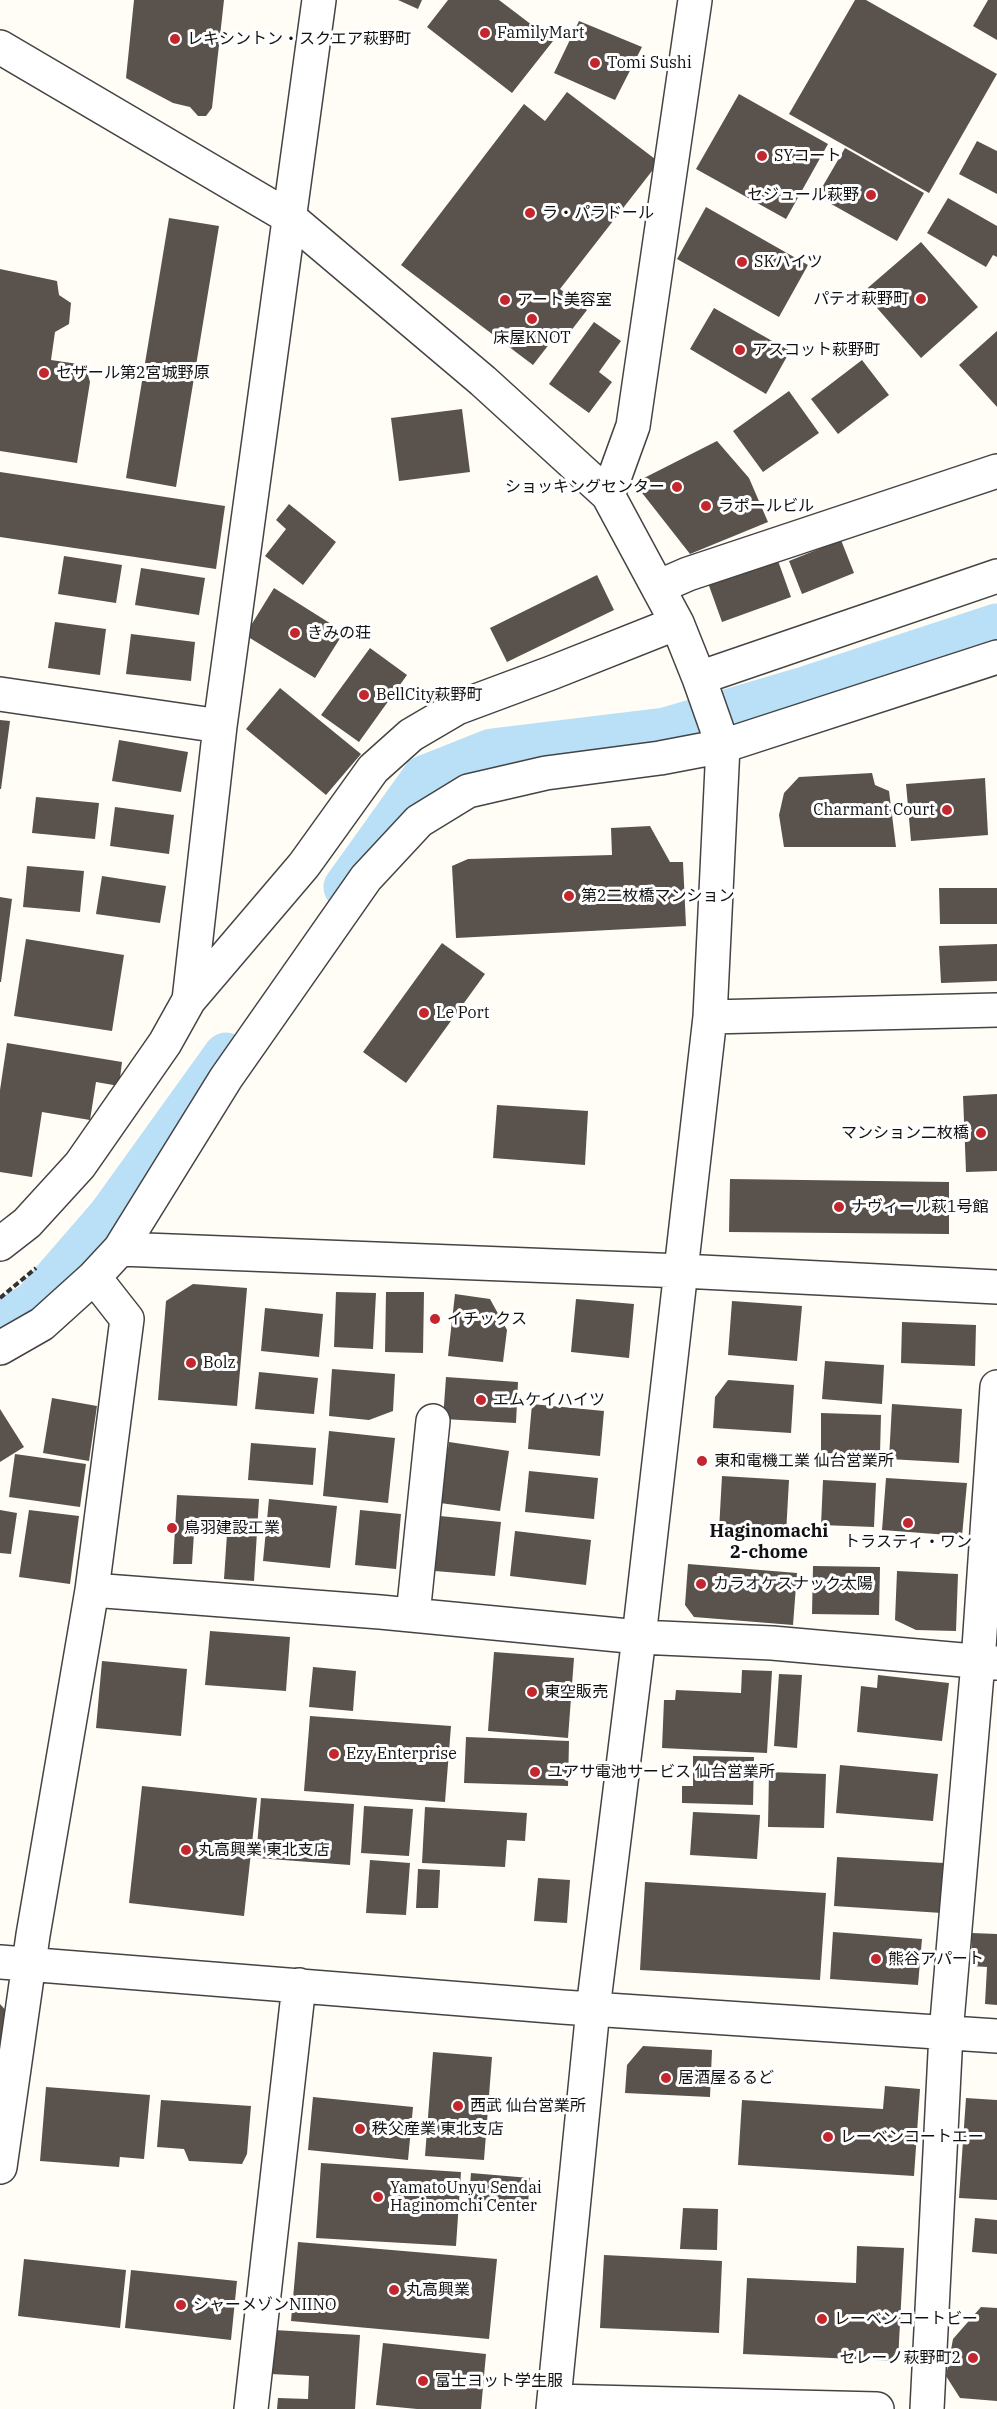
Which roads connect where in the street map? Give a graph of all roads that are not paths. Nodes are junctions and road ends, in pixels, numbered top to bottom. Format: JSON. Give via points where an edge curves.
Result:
{"nodes":[{"id":1,"x":319,"y":0,"type":"edge"},
{"id":2,"x":695,"y":0,"type":"edge"},
{"id":3,"x":0,"y":47,"type":"edge"},
{"id":4,"x":289,"y":217,"type":"junction"},
{"id":5,"x":997,"y":471,"type":"edge"},
{"id":6,"x":608,"y":495,"type":"junction"},
{"id":7,"x":997,"y":576,"type":"edge"},
{"id":8,"x":658,"y":587,"type":"junction"},
{"id":9,"x":677,"y":623,"type":"junction"},
{"id":10,"x":997,"y":657,"type":"edge"},
{"id":11,"x":699,"y":679,"type":"junction"},
{"id":12,"x":0,"y":694,"type":"edge"},
{"id":13,"x":220,"y":726,"type":"junction"},
{"id":14,"x":723,"y":745,"type":"junction"},
{"id":15,"x":189,"y":1000,"type":"junction"},
{"id":16,"x":997,"y":1010,"type":"edge"},
{"id":17,"x":710,"y":1017,"type":"junction"},
{"id":18,"x":0,"y":1244,"type":"edge"},
{"id":19,"x":120,"y":1249,"type":"junction"},
{"id":20,"x":682,"y":1271,"type":"junction"},
{"id":21,"x":94,"y":1277,"type":"junction"},
{"id":22,"x":997,"y":1287,"type":"edge"},
{"id":23,"x":0,"y":1348,"type":"edge"},
{"id":24,"x":997,"y":1387,"type":"edge"},
{"id":25,"x":433,"y":1421,"type":"dead end"},
{"id":26,"x":92,"y":1590,"type":"junction"},
{"id":27,"x":412,"y":1615,"type":"junction"},
{"id":28,"x":639,"y":1637,"type":"junction"},
{"id":29,"x":987,"y":1662,"type":"edge"},
{"id":30,"x":15,"y":1964,"type":"edge"},
{"id":31,"x":299,"y":1985,"type":"junction"},
{"id":32,"x":593,"y":2009,"type":"junction"},
{"id":33,"x":946,"y":2033,"type":"junction"},
{"id":34,"x":997,"y":2036,"type":"edge"},
{"id":35,"x":0,"y":2167,"type":"edge"},
{"id":36,"x":553,"y":2405,"type":"edge"},
{"id":37,"x":251,"y":2409,"type":"edge"},
{"id":38,"x":877,"y":2409,"type":"edge"},
{"id":39,"x":927,"y":2409,"type":"edge"}],
"edges":[{"from":1,"to":4,"type":"street"},
{"from":2,"to":6,"type":"street","via":[[633,426]]},
{"from":3,"to":4,"type":"street"},
{"from":4,"to":6,"type":"street","via":[[483,381]]},
{"from":4,"to":13,"type":"street"},
{"from":5,"to":8,"type":"street"},
{"from":6,"to":8,"type":"street"},
{"from":7,"to":11,"type":"street"},
{"from":8,"to":9,"type":"street"},
{"from":9,"to":11,"type":"street"},
{"from":9,"to":15,"type":"street","via":[[457,708],[411,735],[373,769],[304,865]]},
{"from":10,"to":14,"type":"street"},
{"from":11,"to":14,"type":"street"},
{"from":12,"to":13,"type":"street"},
{"from":13,"to":15,"type":"street"},
{"from":14,"to":17,"type":"street"},
{"from":14,"to":19,"type":"street","via":[[546,773],[468,791],[419,821],[366,878],[226,1078]]},
{"from":15,"to":18,"type":"street","via":[[165,1043],[80,1165],[27,1223]]},
{"from":16,"to":17,"type":"street"},
{"from":17,"to":20,"type":"street"},
{"from":19,"to":20,"type":"street"},
{"from":19,"to":21,"type":"street"},
{"from":20,"to":22,"type":"street"},
{"from":20,"to":28,"type":"street"},
{"from":21,"to":23,"type":"street","via":[[42,1324]]},
{"from":21,"to":26,"type":"street","via":[[128,1319]]},
{"from":24,"to":29,"type":"street"},
{"from":25,"to":27,"type":"street"},
{"from":26,"to":27,"type":"street"},
{"from":26,"to":30,"type":"street","via":[[33,1935]]},
{"from":27,"to":28,"type":"street"},
{"from":28,"to":29,"type":"street","via":[[772,1643]]},
{"from":28,"to":32,"type":"street"},
{"from":29,"to":33,"type":"street"},
{"from":30,"to":31,"type":"street"},
{"from":30,"to":35,"type":"street"},
{"from":31,"to":32,"type":"street"},
{"from":31,"to":37,"type":"street"},
{"from":32,"to":33,"type":"street"},
{"from":32,"to":36,"type":"street"},
{"from":33,"to":34,"type":"street"},
{"from":33,"to":39,"type":"street"},
{"from":36,"to":38,"type":"street"}]}
